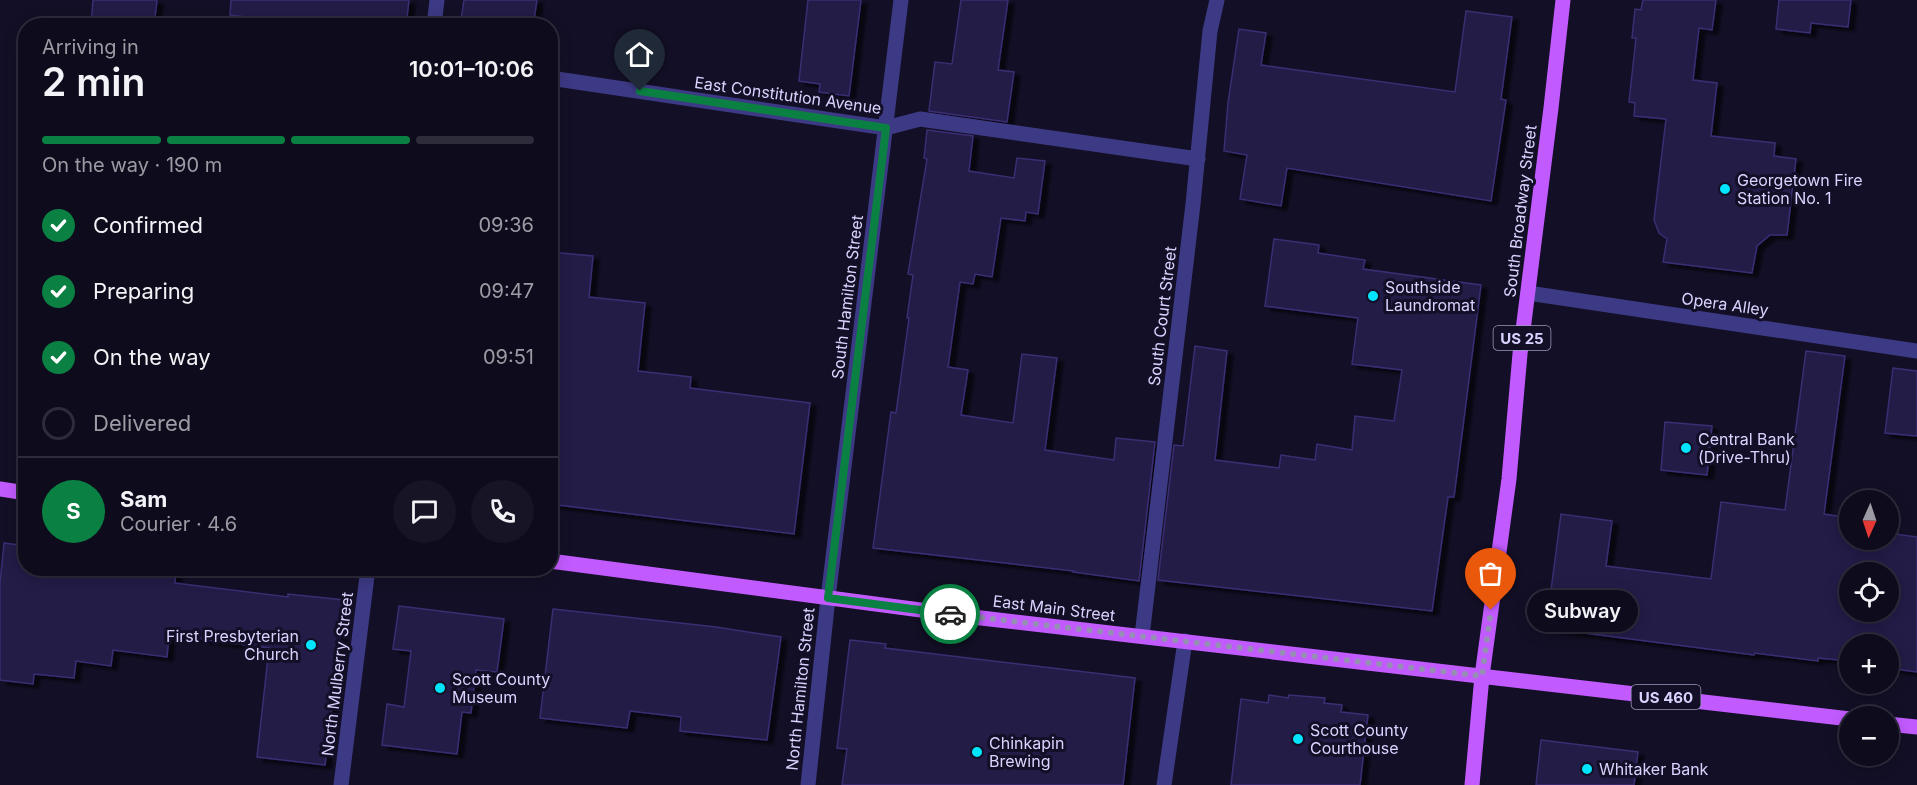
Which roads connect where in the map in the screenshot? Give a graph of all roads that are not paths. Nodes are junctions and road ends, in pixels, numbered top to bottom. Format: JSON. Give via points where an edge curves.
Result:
{"nodes":[{"id":1,"x":437,"y":0,"type":"edge"},
{"id":2,"x":901,"y":0,"type":"edge"},
{"id":3,"x":1217,"y":0,"type":"edge"},
{"id":4,"x":1563,"y":0,"type":"edge"},
{"id":5,"x":435,"y":18,"type":"edge"},
{"id":6,"x":558,"y":79,"type":"edge"},
{"id":7,"x":886,"y":128,"type":"junction"},
{"id":8,"x":1198,"y":159,"type":"junction"},
{"id":9,"x":1528,"y":293,"type":"junction"},
{"id":10,"x":1917,"y":351,"type":"edge"},
{"id":11,"x":0,"y":489,"type":"edge"},
{"id":12,"x":18,"y":492,"type":"edge"},
{"id":13,"x":558,"y":562,"type":"edge"},
{"id":14,"x":367,"y":576,"type":"edge"},
{"id":15,"x":828,"y":598,"type":"junction"},
{"id":16,"x":1142,"y":636,"type":"junction"},
{"id":17,"x":1185,"y":641,"type":"junction"},
{"id":18,"x":1482,"y":676,"type":"junction"},
{"id":19,"x":1839,"y":718,"type":"edge"},
{"id":20,"x":1899,"y":725,"type":"edge"},
{"id":21,"x":1917,"y":727,"type":"edge"},
{"id":22,"x":341,"y":785,"type":"edge"},
{"id":23,"x":808,"y":785,"type":"edge"},
{"id":24,"x":1164,"y":785,"type":"edge"},
{"id":25,"x":1472,"y":785,"type":"edge"}],
"edges":[{"from":1,"to":5,"type":"street"},
{"from":2,"to":7,"type":"street","name":"South Hamilton Street"},
{"from":3,"to":8,"type":"street","name":"South Court Street","via":[[1210,31]]},
{"from":4,"to":9,"type":"main road","name":"South Broadway Street","number":"US 25"},
{"from":6,"to":7,"type":"street","name":"East Constitution Avenue"},
{"from":7,"to":8,"type":"street","name":"East Constitution Avenue","via":[[920,119]]},
{"from":7,"to":15,"type":"street","name":"South Hamilton Street"},
{"from":8,"to":16,"type":"street","name":"South Court Street"},
{"from":9,"to":10,"type":"street","name":"Opera Alley"},
{"from":9,"to":18,"type":"main road","name":"South Broadway Street","number":"US 25","via":[[1509,479]]},
{"from":11,"to":12,"type":"main road"},
{"from":13,"to":15,"type":"main road","name":"East Main Street","number":"US 460"},
{"from":14,"to":22,"type":"street","name":"North Mulberry Street"},
{"from":15,"to":16,"type":"main road","name":"East Main Street","number":"US 460"},
{"from":15,"to":23,"type":"street","name":"North Hamilton Street"},
{"from":16,"to":17,"type":"main road","name":"East Main Street","number":"US 460"},
{"from":17,"to":18,"type":"main road","name":"East Main Street","number":"US 460"},
{"from":17,"to":24,"type":"street"},
{"from":18,"to":19,"type":"main road","number":"US 460"},
{"from":18,"to":25,"type":"main road","number":"US 25"},
{"from":20,"to":21,"type":"main road"}]}
